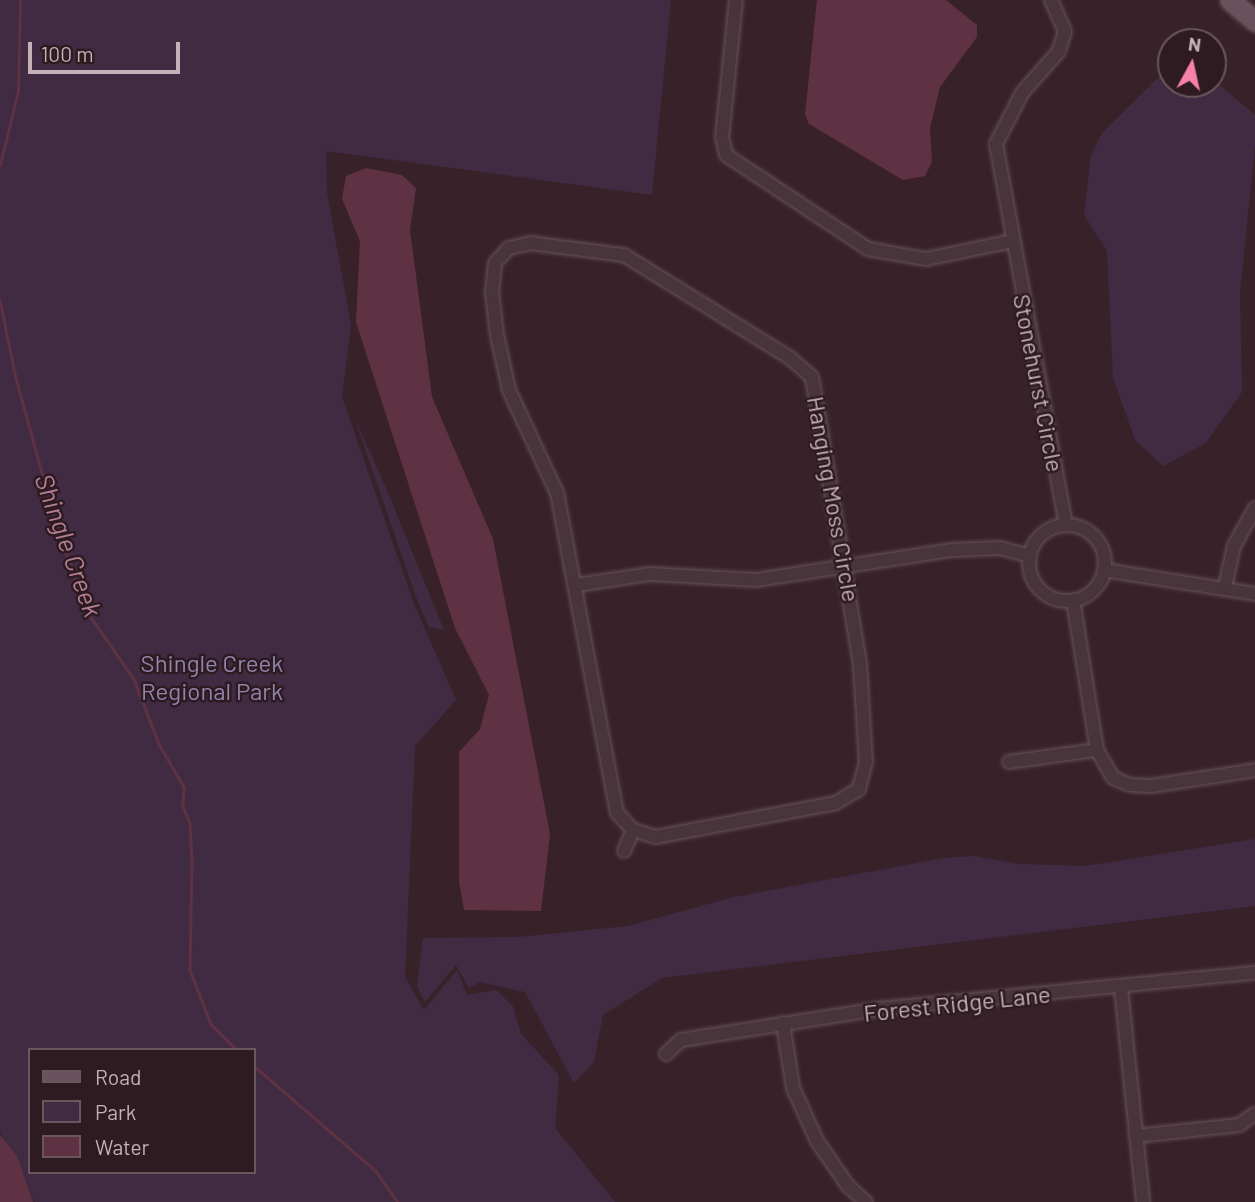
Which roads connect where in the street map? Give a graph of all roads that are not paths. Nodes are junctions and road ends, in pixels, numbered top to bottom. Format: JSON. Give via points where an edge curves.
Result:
{"nodes":[{"id":1,"x":736,"y":0,"type":"edge"},
{"id":2,"x":1051,"y":0,"type":"edge"},
{"id":3,"x":1230,"y":0,"type":"edge"},
{"id":4,"x":1255,"y":21,"type":"edge"},
{"id":5,"x":1012,"y":241,"type":"junction"},
{"id":6,"x":1255,"y":508,"type":"edge"},
{"id":7,"x":1066,"y":525,"type":"junction"},
{"id":8,"x":1029,"y":556,"type":"junction"},
{"id":9,"x":847,"y":569,"type":"junction"},
{"id":10,"x":1104,"y":569,"type":"junction"},
{"id":11,"x":577,"y":585,"type":"junction"},
{"id":12,"x":1225,"y":587,"type":"junction"},
{"id":13,"x":1255,"y":593,"type":"edge"},
{"id":14,"x":1073,"y":600,"type":"junction"},
{"id":15,"x":1097,"y":750,"type":"junction"},
{"id":16,"x":1009,"y":762,"type":"dead end"},
{"id":17,"x":1255,"y":771,"type":"edge"},
{"id":18,"x":632,"y":830,"type":"junction"},
{"id":19,"x":624,"y":851,"type":"dead end"},
{"id":20,"x":1255,"y":973,"type":"edge"},
{"id":21,"x":1121,"y":988,"type":"junction"},
{"id":22,"x":783,"y":1023,"type":"junction"},
{"id":23,"x":666,"y":1054,"type":"dead end"},
{"id":24,"x":1255,"y":1114,"type":"edge"},
{"id":25,"x":1136,"y":1136,"type":"junction"},
{"id":26,"x":866,"y":1202,"type":"edge"},
{"id":27,"x":1143,"y":1202,"type":"edge"}],
"edges":[{"from":1,"to":5,"type":"street","via":[[722,137],[726,155],[868,249],[926,258]]},
{"from":2,"to":5,"type":"street","name":"Stonehurst Circle","via":[[1065,31],[1059,51],[1005,118],[996,144]]},
{"from":3,"to":4,"type":"main road"},
{"from":5,"to":7,"type":"street","name":"Stonehurst Circle"},
{"from":6,"to":12,"type":"street","via":[[1234,546]]},
{"from":7,"to":8,"type":"street","via":[[1043,533]]},
{"from":7,"to":10,"type":"street","via":[[1089,531],[1098,541]]},
{"from":8,"to":9,"type":"street","via":[[1000,548],[953,550]]},
{"from":8,"to":14,"type":"street","via":[[1037,586],[1056,599]]},
{"from":9,"to":11,"type":"street","via":[[757,580],[650,574]]},
{"from":9,"to":11,"type":"street","name":"Hanging Moss Circle","via":[[812,377],[790,358],[624,255],[530,243],[509,248],[495,263],[492,292],[497,335],[509,390],[557,493]]},
{"from":9,"to":18,"type":"street","name":"Hanging Moss Circle","via":[[860,665],[866,762],[859,789],[836,803],[669,834]]},
{"from":10,"to":12,"type":"street"},
{"from":10,"to":14,"type":"street","via":[[1092,591]]},
{"from":11,"to":18,"type":"street","name":"Hanging Moss Circle","via":[[617,813]]},
{"from":12,"to":13,"type":"street"},
{"from":14,"to":15,"type":"street"},
{"from":15,"to":16,"type":"street"},
{"from":15,"to":17,"type":"street","via":[[1112,778],[1130,785]]},
{"from":18,"to":19,"type":"street"},
{"from":20,"to":21,"type":"street","name":"Forest Ridge Lane"},
{"from":21,"to":22,"type":"street","name":"Forest Ridge Lane","via":[[878,1009]]},
{"from":21,"to":25,"type":"street"},
{"from":22,"to":23,"type":"street","name":"Forest Ridge Lane","via":[[681,1040]]},
{"from":22,"to":26,"type":"street","via":[[793,1088],[817,1141]]},
{"from":24,"to":25,"type":"street","via":[[1240,1125]]},
{"from":25,"to":27,"type":"street"}]}
